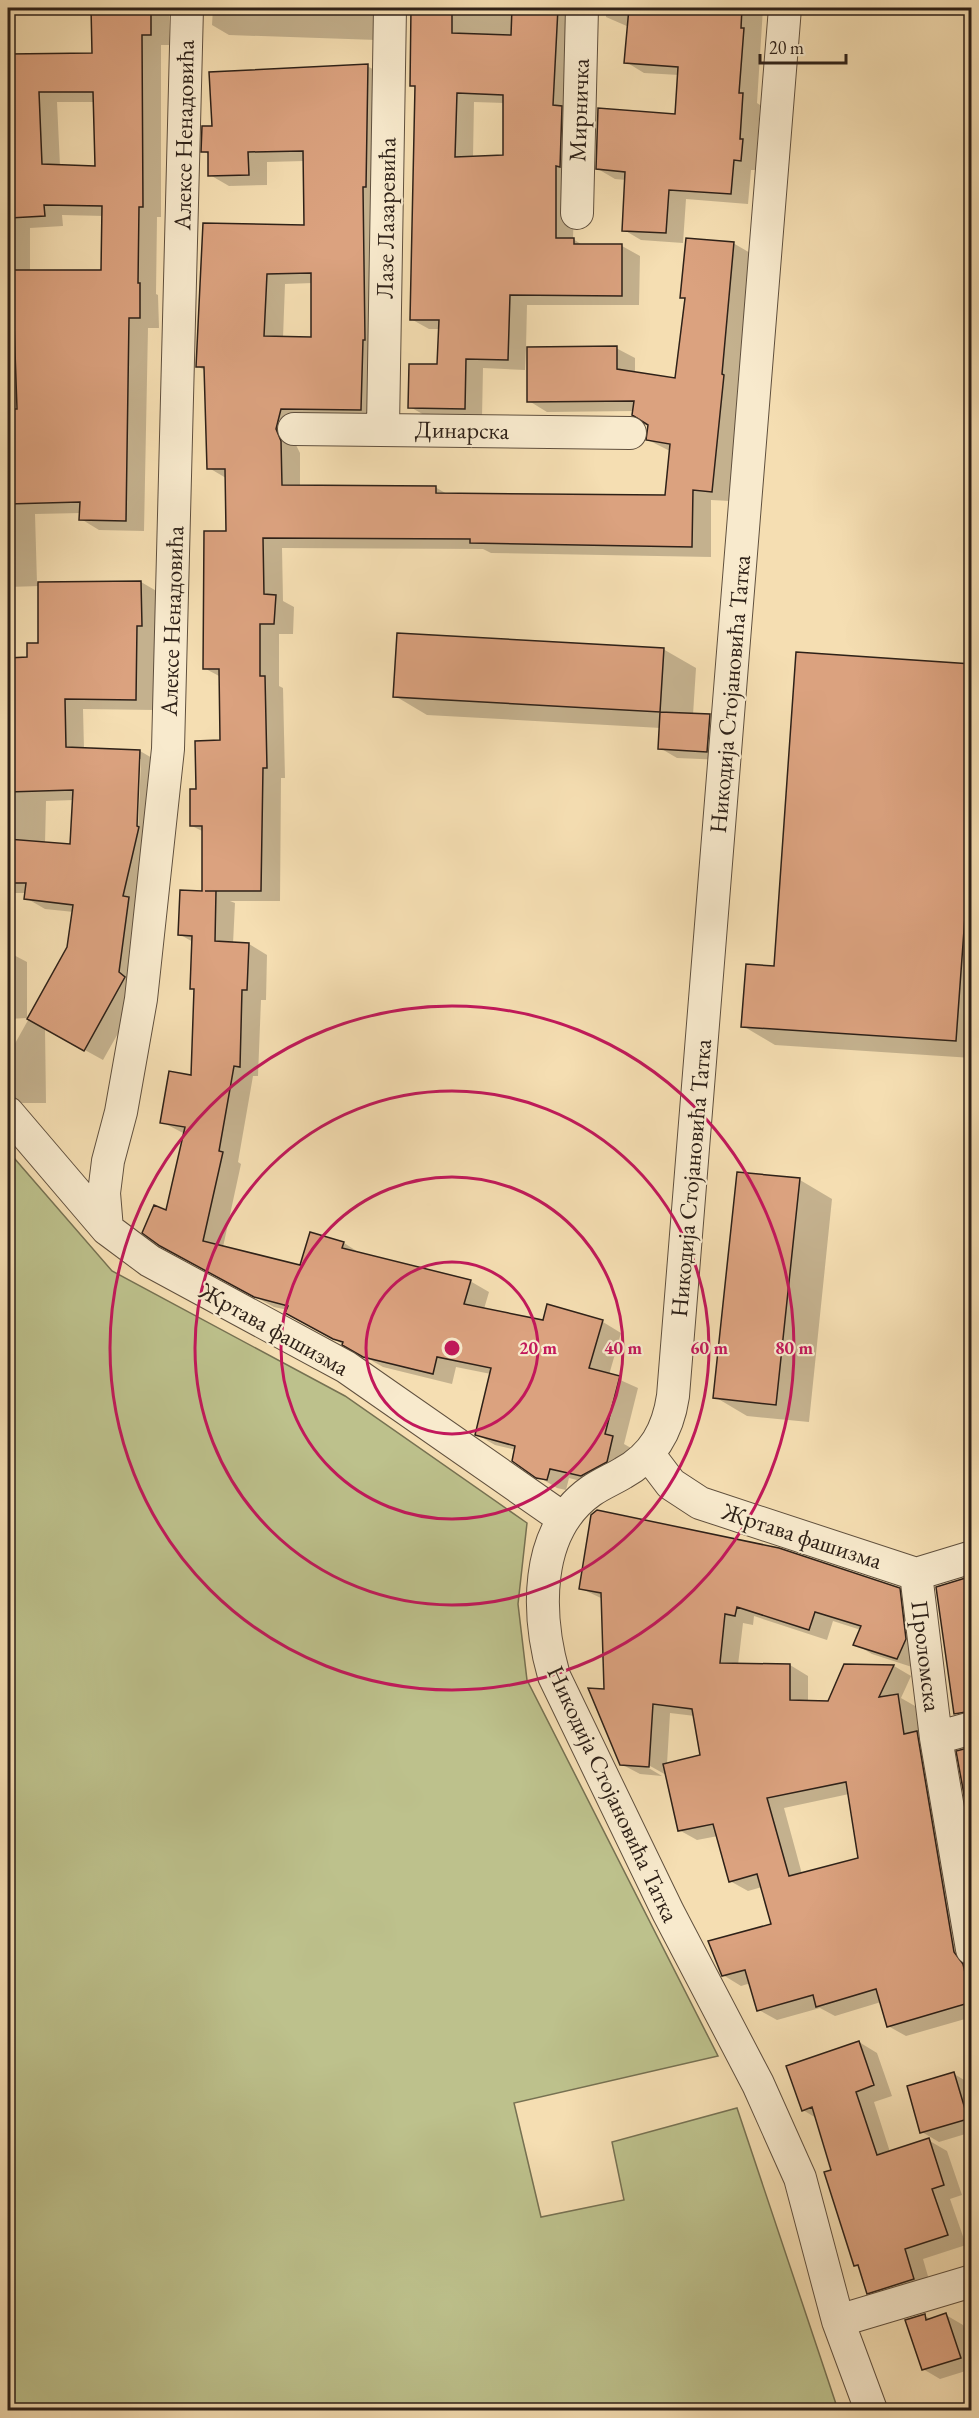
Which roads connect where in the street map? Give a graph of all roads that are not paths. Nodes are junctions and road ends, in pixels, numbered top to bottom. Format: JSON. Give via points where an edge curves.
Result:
{"nodes":[{"id":1,"x":187,"y":8,"type":"edge"},
{"id":2,"x":390,"y":8,"type":"edge"},
{"id":3,"x":582,"y":8,"type":"edge"},
{"id":4,"x":785,"y":8,"type":"edge"},
{"id":5,"x":577,"y":213,"type":"dead end"},
{"id":6,"x":383,"y":428,"type":"junction"},
{"id":7,"x":294,"y":429,"type":"dead end"},
{"id":8,"x":630,"y":433,"type":"dead end"},
{"id":9,"x":8,"y":1113,"type":"edge"},
{"id":10,"x":107,"y":1229,"type":"junction"},
{"id":11,"x":649,"y":1455,"type":"junction"},
{"id":12,"x":564,"y":1519,"type":"junction"},
{"id":13,"x":972,"y":1557,"type":"edge"},
{"id":14,"x":916,"y":1574,"type":"junction"},
{"id":15,"x":972,"y":1728,"type":"edge"},
{"id":16,"x":936,"y":1738,"type":"junction"},
{"id":17,"x":972,"y":1949,"type":"edge"},
{"id":18,"x":972,"y":2281,"type":"edge"},
{"id":19,"x":838,"y":2321,"type":"junction"},
{"id":20,"x":871,"y":2410,"type":"edge"}],
"edges":[{"from":1,"to":10,"type":"street","name":"Алексе Ненадовића","via":[[168,749],[141,999],[106,1172]]},
{"from":2,"to":6,"type":"street","name":"Лазе Лазаревића"},
{"from":3,"to":5,"type":"street","name":"Мирничка"},
{"from":4,"to":11,"type":"street","name":"Никодија Стојановића Татка","via":[[673,1396],[665,1428]]},
{"from":6,"to":7,"type":"street","name":"Динарска"},
{"from":6,"to":8,"type":"street","name":"Динарска"},
{"from":9,"to":10,"type":"street","name":"Жртава фашизма"},
{"from":10,"to":12,"type":"street","name":"Жртава фашизма","via":[[150,1260],[346,1367]]},
{"from":11,"to":12,"type":"street","name":"Никодија Стојановића Татка","via":[[590,1492]]},
{"from":11,"to":14,"type":"street","name":"Жртава фашизма","via":[[671,1484],[700,1503]]},
{"from":12,"to":19,"type":"street","name":"Никодија Стојановића Татка","via":[[545,1571],[542,1599],[554,1676],[668,1912],[759,2084],[800,2178]]},
{"from":13,"to":14,"type":"street"},
{"from":14,"to":16,"type":"street","name":"Проломска"},
{"from":15,"to":16,"type":"street","name":"Проломска"},
{"from":16,"to":17,"type":"street","name":"Проломска"},
{"from":18,"to":19,"type":"street"},
{"from":19,"to":20,"type":"street","name":"Никодија Стојановића Татка"}]}
